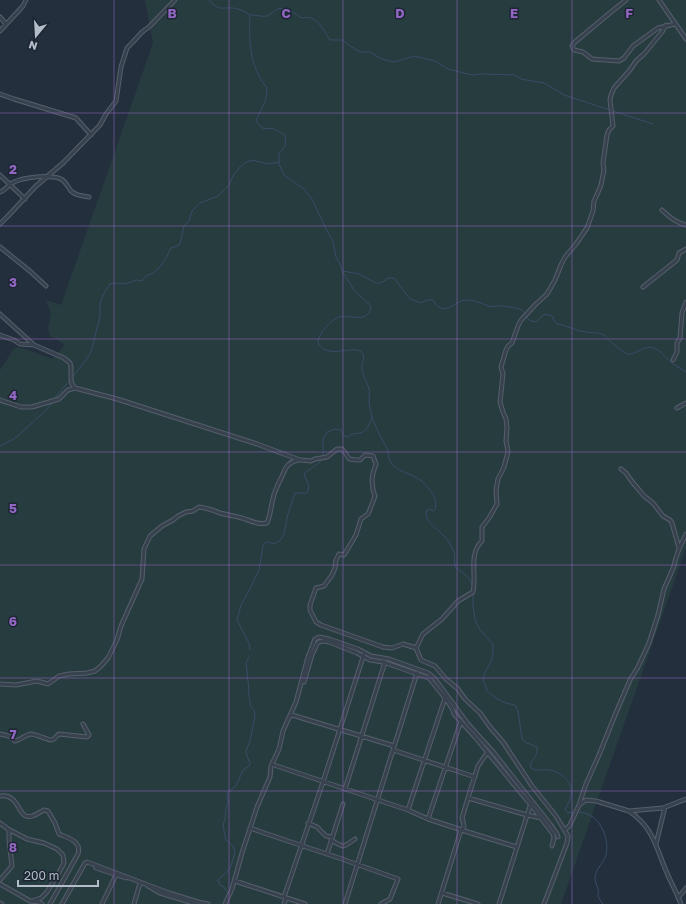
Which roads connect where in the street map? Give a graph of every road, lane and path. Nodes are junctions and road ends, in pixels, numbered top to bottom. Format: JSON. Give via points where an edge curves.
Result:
{"nodes":[{"id":1,"x":26,"y":0,"type":"edge"},
{"id":2,"x":175,"y":0,"type":"edge"},
{"id":3,"x":626,"y":0,"type":"edge"},
{"id":4,"x":659,"y":0,"type":"edge"},
{"id":5,"x":0,"y":18,"type":"edge"},
{"id":6,"x":6,"y":24,"type":"junction"},
{"id":7,"x":675,"y":24,"type":"junction"},
{"id":8,"x":666,"y":25,"type":"junction"},
{"id":9,"x":0,"y":31,"type":"edge"},
{"id":10,"x":686,"y":39,"type":"edge"},
{"id":11,"x":0,"y":94,"type":"edge"},
{"id":12,"x":91,"y":135,"type":"junction"},
{"id":13,"x":0,"y":175,"type":"edge"},
{"id":14,"x":47,"y":176,"type":"junction"},
{"id":15,"x":10,"y":185,"type":"junction"},
{"id":16,"x":0,"y":192,"type":"edge"},
{"id":17,"x":89,"y":197,"type":"dead end"},
{"id":18,"x":25,"y":199,"type":"junction"},
{"id":19,"x":662,"y":210,"type":"dead end"},
{"id":20,"x":0,"y":224,"type":"edge"},
{"id":21,"x":686,"y":225,"type":"edge"},
{"id":22,"x":0,"y":247,"type":"edge"},
{"id":23,"x":686,"y":249,"type":"edge"},
{"id":24,"x":46,"y":286,"type":"dead end"},
{"id":25,"x":643,"y":287,"type":"dead end"},
{"id":26,"x":686,"y":302,"type":"edge"},
{"id":27,"x":0,"y":314,"type":"edge"},
{"id":28,"x":0,"y":335,"type":"edge"},
{"id":29,"x":34,"y":345,"type":"junction"},
{"id":30,"x":674,"y":360,"type":"dead end"},
{"id":31,"x":75,"y":388,"type":"junction"},
{"id":32,"x":0,"y":400,"type":"edge"},
{"id":33,"x":686,"y":403,"type":"edge"},
{"id":34,"x":677,"y":408,"type":"dead end"},
{"id":35,"x":298,"y":460,"type":"junction"},
{"id":36,"x":621,"y":469,"type":"dead end"},
{"id":37,"x":686,"y":534,"type":"edge"},
{"id":38,"x":679,"y":549,"type":"junction"},
{"id":39,"x":416,"y":648,"type":"junction"},
{"id":40,"x":364,"y":654,"type":"junction"},
{"id":41,"x":385,"y":662,"type":"junction"},
{"id":42,"x":418,"y":673,"type":"junction"},
{"id":43,"x":0,"y":684,"type":"edge"},
{"id":44,"x":441,"y":690,"type":"junction"},
{"id":45,"x":446,"y":696,"type":"junction"},
{"id":46,"x":291,"y":717,"type":"junction"},
{"id":47,"x":460,"y":721,"type":"junction"},
{"id":48,"x":83,"y":724,"type":"dead end"},
{"id":49,"x":339,"y":729,"type":"junction"},
{"id":50,"x":0,"y":734,"type":"edge"},
{"id":51,"x":362,"y":736,"type":"junction"},
{"id":52,"x":476,"y":736,"type":"junction"},
{"id":53,"x":394,"y":748,"type":"junction"},
{"id":54,"x":487,"y":753,"type":"junction"},
{"id":55,"x":425,"y":760,"type":"junction"},
{"id":56,"x":274,"y":765,"type":"dead end"},
{"id":57,"x":445,"y":767,"type":"junction"},
{"id":58,"x":475,"y":777,"type":"junction"},
{"id":59,"x":323,"y":782,"type":"junction"},
{"id":60,"x":345,"y":789,"type":"junction"},
{"id":61,"x":0,"y":796,"type":"edge"},
{"id":62,"x":468,"y":798,"type":"junction"},
{"id":63,"x":378,"y":800,"type":"junction"},
{"id":64,"x":686,"y":800,"type":"edge"},
{"id":65,"x":531,"y":802,"type":"junction"},
{"id":66,"x":343,"y":804,"type":"dead end"},
{"id":67,"x":579,"y":805,"type":"junction"},
{"id":68,"x":665,"y":807,"type":"junction"},
{"id":69,"x":408,"y":810,"type":"junction"},
{"id":70,"x":629,"y":811,"type":"junction"},
{"id":71,"x":527,"y":815,"type":"junction"},
{"id":72,"x":541,"y":818,"type":"junction"},
{"id":73,"x":428,"y":819,"type":"junction"},
{"id":74,"x":0,"y":823,"type":"edge"},
{"id":75,"x":308,"y":823,"type":"junction"},
{"id":76,"x":250,"y":828,"type":"junction"},
{"id":77,"x":8,"y":829,"type":"junction"},
{"id":78,"x":462,"y":830,"type":"junction"},
{"id":79,"x":565,"y":830,"type":"junction"},
{"id":80,"x":558,"y":837,"type":"dead end"},
{"id":81,"x":331,"y":839,"type":"junction"},
{"id":82,"x":355,"y":839,"type":"dead end"},
{"id":83,"x":656,"y":844,"type":"junction"},
{"id":84,"x":301,"y":846,"type":"junction"},
{"id":85,"x":552,"y":846,"type":"dead end"},
{"id":86,"x":517,"y":847,"type":"junction"},
{"id":87,"x":327,"y":854,"type":"junction"},
{"id":88,"x":85,"y":863,"type":"junction"},
{"id":89,"x":356,"y":864,"type":"junction"},
{"id":90,"x":116,"y":875,"type":"junction"},
{"id":91,"x":0,"y":880,"type":"edge"},
{"id":92,"x":235,"y":881,"type":"junction"},
{"id":93,"x":140,"y":883,"type":"junction"},
{"id":94,"x":0,"y":884,"type":"edge"},
{"id":95,"x":686,"y":888,"type":"edge"},
{"id":96,"x":442,"y":893,"type":"junction"},
{"id":97,"x":285,"y":897,"type":"junction"},
{"id":98,"x":678,"y":898,"type":"junction"},
{"id":99,"x":31,"y":902,"type":"edge"},
{"id":100,"x":470,"y":903,"type":"edge"},
{"id":101,"x":42,"y":904,"type":"edge"},
{"id":102,"x":50,"y":904,"type":"edge"},
{"id":103,"x":62,"y":904,"type":"edge"},
{"id":104,"x":102,"y":904,"type":"edge"},
{"id":105,"x":134,"y":904,"type":"edge"},
{"id":106,"x":196,"y":904,"type":"edge"},
{"id":107,"x":208,"y":904,"type":"edge"},
{"id":108,"x":225,"y":904,"type":"edge"},
{"id":109,"x":284,"y":904,"type":"edge"},
{"id":110,"x":305,"y":904,"type":"edge"},
{"id":111,"x":344,"y":904,"type":"edge"},
{"id":112,"x":381,"y":904,"type":"edge"},
{"id":113,"x":438,"y":904,"type":"edge"},
{"id":114,"x":478,"y":904,"type":"edge"},
{"id":115,"x":499,"y":904,"type":"edge"},
{"id":116,"x":544,"y":904,"type":"edge"},
{"id":117,"x":681,"y":904,"type":"edge"}],
"edges":[{"from":1,"to":6,"type":"street"},
{"from":2,"to":12,"type":"street","via":[[127,48],[121,67],[116,101]]},
{"from":3,"to":8,"type":"street","via":[[575,42],[572,46],[574,50],[592,59],[619,61],[633,46]]},
{"from":4,"to":7,"type":"street"},
{"from":5,"to":6,"type":"street"},
{"from":6,"to":9,"type":"street"},
{"from":7,"to":8,"type":"street"},
{"from":7,"to":10,"type":"street"},
{"from":8,"to":39,"type":"street","via":[[614,88],[610,100],[613,126],[608,132],[601,185],[587,228],[565,256],[547,294],[518,326],[512,343],[506,350],[501,367],[503,374],[500,402],[506,419],[508,454],[498,479],[497,504],[482,527],[482,541],[475,553],[473,592],[458,601],[442,619],[423,634]]},
{"from":11,"to":12,"type":"street","via":[[76,118]]},
{"from":12,"to":14,"type":"street"},
{"from":13,"to":15,"type":"street"},
{"from":14,"to":15,"type":"street","via":[[31,177]]},
{"from":14,"to":17,"type":"street","via":[[62,179],[74,193]]},
{"from":14,"to":18,"type":"street"},
{"from":15,"to":16,"type":"street"},
{"from":15,"to":18,"type":"street"},
{"from":18,"to":20,"type":"street"},
{"from":19,"to":21,"type":"street","via":[[676,222]]},
{"from":22,"to":24,"type":"street"},
{"from":23,"to":25,"type":"street","via":[[678,253],[677,260]]},
{"from":26,"to":30,"type":"street"},
{"from":27,"to":29,"type":"street"},
{"from":28,"to":29,"type":"street","via":[[20,344]]},
{"from":29,"to":31,"type":"street","via":[[70,363],[72,384]]},
{"from":31,"to":32,"type":"street","via":[[68,390],[59,399],[32,407],[21,407]]},
{"from":31,"to":35,"type":"street","via":[[257,444]]},
{"from":33,"to":34,"type":"street"},
{"from":35,"to":39,"type":"street","via":[[310,461],[327,457],[337,449],[342,449],[350,460],[360,460],[367,455],[373,456],[376,464],[372,480],[375,496],[369,512],[361,519],[356,535],[344,555],[337,556],[326,585],[315,590],[310,607],[316,622],[383,646],[392,648],[403,644]]},
{"from":35,"to":43,"type":"street","via":[[284,470],[274,493],[267,523],[254,523],[199,507],[178,516],[150,536],[144,549],[142,579],[117,640],[108,658],[98,668],[87,674],[59,676],[48,684]]},
{"from":36,"to":38,"type":"street","via":[[662,516],[670,520]]},
{"from":37,"to":38,"type":"street"},
{"from":38,"to":67,"type":"street","via":[[664,589],[649,643],[615,716]]},
{"from":39,"to":79,"type":"street","via":[[421,660],[435,666],[480,713]]},
{"from":40,"to":41,"type":"street","via":[[370,660]]},
{"from":40,"to":44,"type":"street","via":[[389,659],[428,673]]},
{"from":40,"to":46,"type":"street","via":[[358,649],[330,639],[317,638],[308,657]]},
{"from":40,"to":49,"type":"street"},
{"from":41,"to":42,"type":"street"},
{"from":41,"to":51,"type":"street"},
{"from":42,"to":44,"type":"street","via":[[429,678]]},
{"from":42,"to":53,"type":"street"},
{"from":44,"to":45,"type":"street"},
{"from":45,"to":47,"type":"street"},
{"from":45,"to":52,"type":"street"},
{"from":45,"to":55,"type":"street"},
{"from":46,"to":49,"type":"street"},
{"from":46,"to":76,"type":"street","via":[[283,731],[270,776]]},
{"from":47,"to":52,"type":"street"},
{"from":47,"to":57,"type":"street"},
{"from":48,"to":50,"type":"street","via":[[88,736],[59,734],[50,740],[29,734],[15,741]]},
{"from":49,"to":51,"type":"street"},
{"from":49,"to":59,"type":"street"},
{"from":51,"to":53,"type":"street"},
{"from":51,"to":60,"type":"street"},
{"from":52,"to":54,"type":"street"},
{"from":52,"to":65,"type":"street"},
{"from":53,"to":55,"type":"street"},
{"from":53,"to":63,"type":"street"},
{"from":54,"to":58,"type":"street","via":[[478,766]]},
{"from":54,"to":65,"type":"street"},
{"from":55,"to":57,"type":"street"},
{"from":55,"to":69,"type":"street"},
{"from":56,"to":59,"type":"street"},
{"from":57,"to":58,"type":"street"},
{"from":57,"to":73,"type":"street"},
{"from":58,"to":62,"type":"street"},
{"from":59,"to":60,"type":"street"},
{"from":59,"to":75,"type":"street"},
{"from":60,"to":63,"type":"street"},
{"from":61,"to":102,"type":"street","via":[[13,798],[22,814],[28,816],[48,811],[59,834],[79,847],[78,854]]},
{"from":62,"to":71,"type":"street"},
{"from":62,"to":78,"type":"street","via":[[462,818]]},
{"from":63,"to":69,"type":"street"},
{"from":63,"to":89,"type":"street"},
{"from":64,"to":68,"type":"street"},
{"from":65,"to":71,"type":"street"},
{"from":65,"to":72,"type":"street"},
{"from":65,"to":80,"type":"street"},
{"from":66,"to":81,"type":"street"},
{"from":67,"to":70,"type":"street","via":[[590,800]]},
{"from":67,"to":79,"type":"street"},
{"from":68,"to":70,"type":"street"},
{"from":68,"to":83,"type":"street"},
{"from":69,"to":73,"type":"street"},
{"from":70,"to":83,"type":"street","via":[[644,825]]},
{"from":71,"to":72,"type":"street"},
{"from":71,"to":86,"type":"street"},
{"from":72,"to":85,"type":"street","via":[[553,834]]},
{"from":73,"to":78,"type":"street"},
{"from":74,"to":77,"type":"street"},
{"from":75,"to":81,"type":"street"},
{"from":75,"to":84,"type":"street"},
{"from":76,"to":84,"type":"street"},
{"from":76,"to":92,"type":"street"},
{"from":77,"to":91,"type":"street","via":[[12,866]]},
{"from":77,"to":99,"type":"street","via":[[27,839],[57,849],[63,855],[64,863],[47,892]]},
{"from":78,"to":86,"type":"street"},
{"from":78,"to":96,"type":"street"},
{"from":79,"to":116,"type":"street","via":[[568,839]]},
{"from":81,"to":82,"type":"street","via":[[344,846]]},
{"from":81,"to":87,"type":"street"},
{"from":83,"to":98,"type":"street"},
{"from":84,"to":87,"type":"street"},
{"from":84,"to":97,"type":"street"},
{"from":86,"to":115,"type":"street"},
{"from":87,"to":89,"type":"street"},
{"from":88,"to":90,"type":"street"},
{"from":88,"to":103,"type":"street"},
{"from":88,"to":107,"type":"street"},
{"from":89,"to":111,"type":"street"},
{"from":89,"to":112,"type":"street","via":[[398,879],[390,899]]},
{"from":90,"to":93,"type":"street"},
{"from":90,"to":104,"type":"street"},
{"from":92,"to":97,"type":"street"},
{"from":92,"to":108,"type":"street"},
{"from":93,"to":105,"type":"street"},
{"from":93,"to":106,"type":"street"},
{"from":94,"to":99,"type":"street"},
{"from":95,"to":98,"type":"street"},
{"from":96,"to":100,"type":"street"},
{"from":96,"to":113,"type":"street"},
{"from":97,"to":109,"type":"street"},
{"from":97,"to":110,"type":"street"},
{"from":98,"to":117,"type":"street"},
{"from":99,"to":101,"type":"street"},
{"from":100,"to":114,"type":"street"}]}
